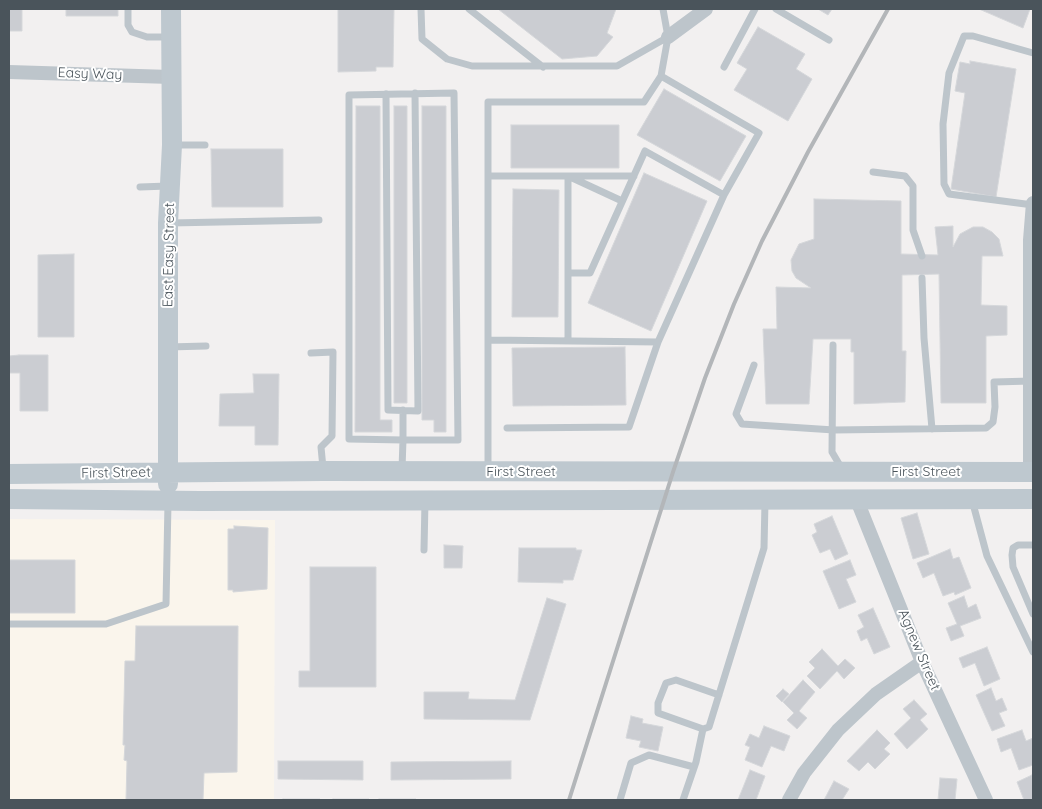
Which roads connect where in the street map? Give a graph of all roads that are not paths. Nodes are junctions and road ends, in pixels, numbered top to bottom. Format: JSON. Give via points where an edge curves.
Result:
{"nodes":[{"id":1,"x":128,"y":9,"type":"edge"},
{"id":2,"x":171,"y":9,"type":"edge"},
{"id":3,"x":421,"y":9,"type":"edge"},
{"id":4,"x":469,"y":9,"type":"edge"},
{"id":5,"x":663,"y":9,"type":"edge"},
{"id":6,"x":706,"y":9,"type":"edge"},
{"id":7,"x":755,"y":9,"type":"edge"},
{"id":8,"x":776,"y":9,"type":"edge"},
{"id":9,"x":171,"y":37,"type":"junction"},
{"id":10,"x":668,"y":37,"type":"junction"},
{"id":11,"x":829,"y":40,"type":"dead end"},
{"id":12,"x":1033,"y":53,"type":"edge"},
{"id":13,"x":544,"y":68,"type":"junction"},
{"id":14,"x":724,"y":68,"type":"dead end"},
{"id":15,"x":9,"y":72,"type":"edge"},
{"id":16,"x":661,"y":76,"type":"junction"},
{"id":17,"x":171,"y":77,"type":"junction"},
{"id":18,"x":415,"y":93,"type":"junction"},
{"id":19,"x":386,"y":94,"type":"junction"},
{"id":20,"x":172,"y":145,"type":"junction"},
{"id":21,"x":205,"y":145,"type":"dead end"},
{"id":22,"x":873,"y":172,"type":"dead end"},
{"id":23,"x":488,"y":176,"type":"junction"},
{"id":24,"x":568,"y":176,"type":"junction"},
{"id":25,"x":634,"y":176,"type":"junction"},
{"id":26,"x":171,"y":186,"type":"junction"},
{"id":27,"x":140,"y":187,"type":"dead end"},
{"id":28,"x":724,"y":195,"type":"junction"},
{"id":29,"x":622,"y":201,"type":"junction"},
{"id":30,"x":1033,"y":211,"type":"edge"},
{"id":31,"x":319,"y":220,"type":"dead end"},
{"id":32,"x":168,"y":223,"type":"junction"},
{"id":33,"x":922,"y":256,"type":"dead end"},
{"id":34,"x":568,"y":273,"type":"junction"},
{"id":35,"x":922,"y":278,"type":"dead end"},
{"id":36,"x":1032,"y":301,"type":"edge"},
{"id":37,"x":488,"y":340,"type":"junction"},
{"id":38,"x":568,"y":340,"type":"junction"},
{"id":39,"x":658,"y":342,"type":"junction"},
{"id":40,"x":834,"y":345,"type":"dead end"},
{"id":41,"x":206,"y":346,"type":"dead end"},
{"id":42,"x":168,"y":347,"type":"junction"},
{"id":43,"x":311,"y":353,"type":"dead end"},
{"id":44,"x":754,"y":365,"type":"dead end"},
{"id":45,"x":1032,"y":381,"type":"edge"},
{"id":46,"x":403,"y":410,"type":"junction"},
{"id":47,"x":506,"y":428,"type":"dead end"},
{"id":48,"x":932,"y":429,"type":"junction"},
{"id":49,"x":834,"y":430,"type":"junction"},
{"id":50,"x":403,"y":440,"type":"junction"},
{"id":51,"x":323,"y":471,"type":"junction"},
{"id":52,"x":402,"y":471,"type":"junction"},
{"id":53,"x":168,"y":472,"type":"junction"},
{"id":54,"x":488,"y":472,"type":"junction"},
{"id":55,"x":844,"y":472,"type":"junction"},
{"id":56,"x":1032,"y":472,"type":"edge"},
{"id":57,"x":9,"y":474,"type":"edge"},
{"id":58,"x":9,"y":498,"type":"edge"},
{"id":59,"x":856,"y":498,"type":"junction"},
{"id":60,"x":971,"y":498,"type":"junction"},
{"id":61,"x":765,"y":499,"type":"junction"},
{"id":62,"x":1032,"y":499,"type":"edge"},
{"id":63,"x":168,"y":501,"type":"junction"},
{"id":64,"x":425,"y":501,"type":"junction"},
{"id":65,"x":1033,"y":545,"type":"edge"},
{"id":66,"x":424,"y":550,"type":"dead end"},
{"id":67,"x":1033,"y":614,"type":"edge"},
{"id":68,"x":9,"y":624,"type":"edge"},
{"id":69,"x":1033,"y":652,"type":"edge"},
{"id":70,"x":922,"y":662,"type":"junction"},
{"id":71,"x":719,"y":695,"type":"junction"},
{"id":72,"x":703,"y":729,"type":"junction"},
{"id":73,"x":694,"y":767,"type":"junction"},
{"id":74,"x":620,"y":800,"type":"edge"},
{"id":75,"x":683,"y":800,"type":"edge"},
{"id":76,"x":789,"y":800,"type":"edge"},
{"id":77,"x":986,"y":800,"type":"edge"}],
"edges":[{"from":1,"to":9,"type":"lane","via":[[128,25],[132,32],[148,37]]},
{"from":2,"to":9,"type":"main road","name":"East Easy Street"},
{"from":3,"to":13,"type":"lane","via":[[422,39],[447,59],[472,66]]},
{"from":4,"to":13,"type":"lane"},
{"from":5,"to":10,"type":"lane"},
{"from":6,"to":10,"type":"street"},
{"from":7,"to":14,"type":"lane"},
{"from":8,"to":11,"type":"lane"},
{"from":9,"to":17,"type":"main road","name":"East Easy Street"},
{"from":10,"to":13,"type":"lane","via":[[617,66]]},
{"from":10,"to":16,"type":"lane"},
{"from":12,"to":30,"type":"lane","via":[[964,36],[949,73],[942,124],[944,184],[950,194]]},
{"from":15,"to":17,"type":"street","name":"Easy Way"},
{"from":16,"to":23,"type":"lane","via":[[644,102],[488,102]]},
{"from":16,"to":28,"type":"lane","via":[[759,133]]},
{"from":17,"to":20,"type":"main road","name":"East Easy Street"},
{"from":18,"to":19,"type":"lane"},
{"from":18,"to":46,"type":"lane","via":[[418,411]]},
{"from":18,"to":50,"type":"lane","via":[[454,92],[458,440]]},
{"from":19,"to":46,"type":"lane","via":[[388,410]]},
{"from":19,"to":50,"type":"lane","via":[[349,94],[349,439]]},
{"from":20,"to":21,"type":"lane"},
{"from":20,"to":26,"type":"main road","name":"East Easy Street"},
{"from":22,"to":33,"type":"lane","via":[[905,176],[913,186],[912,230]]},
{"from":23,"to":24,"type":"lane"},
{"from":23,"to":37,"type":"lane"},
{"from":24,"to":25,"type":"lane"},
{"from":24,"to":29,"type":"lane"},
{"from":24,"to":34,"type":"lane"},
{"from":25,"to":28,"type":"lane","via":[[645,151]]},
{"from":25,"to":29,"type":"lane"},
{"from":26,"to":27,"type":"lane"},
{"from":26,"to":32,"type":"main road","name":"East Easy Street"},
{"from":28,"to":39,"type":"lane"},
{"from":29,"to":34,"type":"lane","via":[[590,272]]},
{"from":30,"to":36,"type":"street"},
{"from":31,"to":32,"type":"lane"},
{"from":32,"to":42,"type":"main road","name":"East Easy Street"},
{"from":34,"to":38,"type":"lane"},
{"from":35,"to":48,"type":"lane"},
{"from":36,"to":45,"type":"street"},
{"from":37,"to":38,"type":"lane"},
{"from":37,"to":54,"type":"lane"},
{"from":38,"to":39,"type":"lane"},
{"from":39,"to":47,"type":"lane","via":[[629,426]]},
{"from":40,"to":49,"type":"lane"},
{"from":41,"to":42,"type":"lane"},
{"from":42,"to":53,"type":"main road","name":"East Easy Street"},
{"from":43,"to":51,"type":"lane","via":[[332,352],[332,436],[321,447]]},
{"from":44,"to":49,"type":"lane","via":[[736,414],[742,424]]},
{"from":45,"to":48,"type":"lane","via":[[994,382],[993,422],[986,428]]},
{"from":45,"to":56,"type":"street"},
{"from":46,"to":50,"type":"lane"},
{"from":48,"to":49,"type":"lane"},
{"from":49,"to":55,"type":"lane","via":[[832,452]]},
{"from":50,"to":52,"type":"lane"},
{"from":51,"to":52,"type":"main road","name":"First Street"},
{"from":51,"to":53,"type":"main road","name":"First Street"},
{"from":52,"to":54,"type":"main road","name":"First Street"},
{"from":53,"to":57,"type":"main road","name":"First Street"},
{"from":53,"to":63,"type":"main road","name":"East Easy Street"},
{"from":54,"to":55,"type":"main road","name":"First Street"},
{"from":55,"to":56,"type":"main road","name":"First Street"},
{"from":55,"to":59,"type":"main road"},
{"from":56,"to":62,"type":"main road"},
{"from":58,"to":63,"type":"main road","name":"First Street"},
{"from":59,"to":60,"type":"main road","name":"First Street"},
{"from":59,"to":61,"type":"main road","name":"First Street"},
{"from":59,"to":70,"type":"street","name":"Agnew Street"},
{"from":60,"to":62,"type":"main road","name":"First Street"},
{"from":60,"to":69,"type":"lane","via":[[988,556]]},
{"from":61,"to":64,"type":"main road","name":"First Street"},
{"from":61,"to":71,"type":"lane","via":[[764,548]]},
{"from":63,"to":64,"type":"main road","name":"First Street"},
{"from":63,"to":68,"type":"lane","via":[[166,604],[106,624]]},
{"from":64,"to":66,"type":"lane"},
{"from":65,"to":67,"type":"lane","via":[[1018,545],[1013,548],[1012,555],[1013,567]]},
{"from":70,"to":76,"type":"street","via":[[876,694],[838,730],[804,773]]},
{"from":70,"to":77,"type":"street","name":"Agnew Street"},
{"from":71,"to":72,"type":"lane","via":[[709,727]]},
{"from":71,"to":72,"type":"lane","via":[[676,680],[666,683],[658,712]]},
{"from":72,"to":73,"type":"lane"},
{"from":73,"to":74,"type":"lane","via":[[650,755],[631,763]]},
{"from":73,"to":75,"type":"lane"}]}
